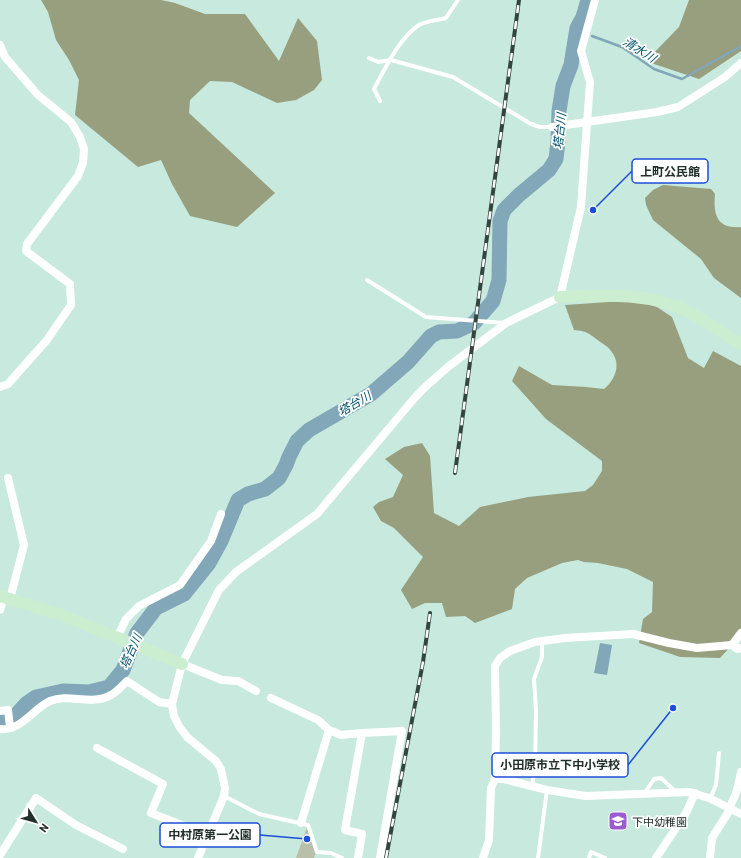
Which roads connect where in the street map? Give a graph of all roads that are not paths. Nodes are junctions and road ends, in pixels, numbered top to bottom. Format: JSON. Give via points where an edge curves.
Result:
{"nodes":[{"id":1,"x":458,"y":0,"type":"edge"},
{"id":2,"x":595,"y":0,"type":"edge"},
{"id":3,"x":0,"y":45,"type":"edge"},
{"id":4,"x":369,"y":58,"type":"dead end"},
{"id":5,"x":391,"y":60,"type":"junction"},
{"id":6,"x":741,"y":63,"type":"edge"},
{"id":7,"x":380,"y":101,"type":"dead end"},
{"id":8,"x":586,"y":123,"type":"junction"},
{"id":9,"x":552,"y":127,"type":"joint"},
{"id":10,"x":367,"y":280,"type":"dead end"},
{"id":11,"x":560,"y":297,"type":"junction"},
{"id":12,"x":506,"y":323,"type":"junction"},
{"id":13,"x":741,"y":343,"type":"edge"},
{"id":14,"x":0,"y":387,"type":"edge"},
{"id":15,"x":8,"y":478,"type":"dead end"},
{"id":16,"x":222,"y":514,"type":"dead end"},
{"id":17,"x":5,"y":598,"type":"edge"},
{"id":18,"x":0,"y":610,"type":"edge"},
{"id":19,"x":741,"y":633,"type":"edge"},
{"id":20,"x":120,"y":639,"type":"junction"},
{"id":21,"x":542,"y":641,"type":"junction"},
{"id":22,"x":732,"y":645,"type":"junction"},
{"id":23,"x":741,"y":648,"type":"edge"},
{"id":24,"x":182,"y":664,"type":"junction"},
{"id":25,"x":256,"y":691,"type":"dead end"},
{"id":26,"x":271,"y":698,"type":"dead end"},
{"id":27,"x":172,"y":704,"type":"junction"},
{"id":28,"x":0,"y":711,"type":"edge"},
{"id":29,"x":10,"y":727,"type":"junction"},
{"id":30,"x":0,"y":729,"type":"edge"},
{"id":31,"x":330,"y":730,"type":"junction"},
{"id":32,"x":362,"y":733,"type":"junction"},
{"id":33,"x":97,"y":748,"type":"dead end"},
{"id":34,"x":719,"y":752,"type":"dead end"},
{"id":35,"x":741,"y":772,"type":"edge"},
{"id":36,"x":495,"y":779,"type":"junction"},
{"id":37,"x":532,"y":786,"type":"junction"},
{"id":38,"x":547,"y":790,"type":"junction"},
{"id":39,"x":677,"y":793,"type":"junction"},
{"id":40,"x":695,"y":793,"type":"junction"},
{"id":41,"x":644,"y":794,"type":"junction"},
{"id":42,"x":224,"y":796,"type":"junction"},
{"id":43,"x":710,"y":799,"type":"junction"},
{"id":44,"x":730,"y":808,"type":"junction"},
{"id":45,"x":741,"y":814,"type":"edge"},
{"id":46,"x":301,"y":823,"type":"junction"},
{"id":47,"x":207,"y":835,"type":"junction"},
{"id":48,"x":124,"y":849,"type":"dead end"},
{"id":49,"x":1,"y":857,"type":"edge"},
{"id":50,"x":198,"y":858,"type":"edge"},
{"id":51,"x":342,"y":858,"type":"edge"},
{"id":52,"x":358,"y":858,"type":"edge"},
{"id":53,"x":380,"y":858,"type":"edge"},
{"id":54,"x":483,"y":858,"type":"edge"},
{"id":55,"x":538,"y":858,"type":"edge"},
{"id":56,"x":589,"y":858,"type":"edge"},
{"id":57,"x":604,"y":858,"type":"edge"},
{"id":58,"x":656,"y":858,"type":"edge"},
{"id":59,"x":710,"y":858,"type":"edge"}],
"edges":[{"from":1,"to":5,"type":"lane","via":[[446,18],[420,25],[411,32],[402,41]]},
{"from":2,"to":8,"type":"street","via":[[581,51],[590,82]]},
{"from":3,"to":14,"type":"street","via":[[5,57],[38,95],[72,122],[84,149],[83,163],[78,176],[27,244],[26,251],[70,284],[71,305],[47,340],[8,384]]},
{"from":4,"to":5,"type":"lane","via":[[378,62]]},
{"from":5,"to":7,"type":"lane","via":[[374,89]]},
{"from":5,"to":9,"type":"lane","via":[[453,77],[531,124]]},
{"from":6,"to":8,"type":"street","via":[[725,77],[678,108]]},
{"from":8,"to":9,"type":"street"},
{"from":8,"to":11,"type":"street","via":[[580,207]]},
{"from":10,"to":12,"type":"lane","via":[[426,317]]},
{"from":11,"to":12,"type":"street"},
{"from":11,"to":13,"type":"street","via":[[626,296],[659,301],[689,312]]},
{"from":12,"to":24,"type":"street","via":[[423,388],[317,514],[227,580],[219,590]]},
{"from":15,"to":17,"type":"street","via":[[24,545]]},
{"from":16,"to":20,"type":"street","via":[[211,542],[180,585],[139,606],[126,619]]},
{"from":17,"to":18,"type":"street"},
{"from":17,"to":20,"type":"street","via":[[62,615]]},
{"from":19,"to":22,"type":"street"},
{"from":20,"to":24,"type":"street"},
{"from":21,"to":22,"type":"street","via":[[633,634],[697,648]]},
{"from":21,"to":36,"type":"street","via":[[510,651],[500,658],[495,666]]},
{"from":21,"to":37,"type":"lane","via":[[542,657],[534,679],[535,769]]},
{"from":22,"to":23,"type":"street"},
{"from":24,"to":25,"type":"street","via":[[222,680],[238,681]]},
{"from":24,"to":27,"type":"street"},
{"from":26,"to":31,"type":"street","via":[[318,720]]},
{"from":27,"to":29,"type":"street","via":[[159,702],[127,681],[112,695],[103,698],[50,701],[29,718]]},
{"from":27,"to":42,"type":"street","via":[[174,716],[187,737],[216,761],[221,769]]},
{"from":28,"to":29,"type":"street","via":[[8,710]]},
{"from":29,"to":30,"type":"street"},
{"from":31,"to":32,"type":"street","via":[[342,735]]},
{"from":31,"to":46,"type":"street"},
{"from":32,"to":52,"type":"street","via":[[345,830],[362,834]]},
{"from":32,"to":53,"type":"street","via":[[402,731]]},
{"from":33,"to":47,"type":"street","via":[[163,784],[151,813]]},
{"from":34,"to":43,"type":"lane","via":[[717,781]]},
{"from":35,"to":44,"type":"street","via":[[740,784]]},
{"from":36,"to":37,"type":"street"},
{"from":36,"to":54,"type":"street","via":[[491,788],[489,840]]},
{"from":37,"to":38,"type":"street"},
{"from":38,"to":41,"type":"street","via":[[586,796]]},
{"from":38,"to":55,"type":"lane"},
{"from":39,"to":40,"type":"street"},
{"from":39,"to":41,"type":"street"},
{"from":39,"to":41,"type":"lane","via":[[661,778],[654,780]]},
{"from":40,"to":43,"type":"street"},
{"from":40,"to":58,"type":"street","via":[[686,813]]},
{"from":42,"to":46,"type":"lane","via":[[259,814]]},
{"from":42,"to":47,"type":"street"},
{"from":43,"to":44,"type":"street"},
{"from":44,"to":45,"type":"street"},
{"from":44,"to":59,"type":"street","via":[[712,838]]},
{"from":46,"to":51,"type":"lane","via":[[308,824],[317,852],[331,853]]},
{"from":47,"to":50,"type":"street"},
{"from":48,"to":49,"type":"street","via":[[76,824],[36,798]]},
{"from":56,"to":57,"type":"lane","via":[[591,852]]}]}
